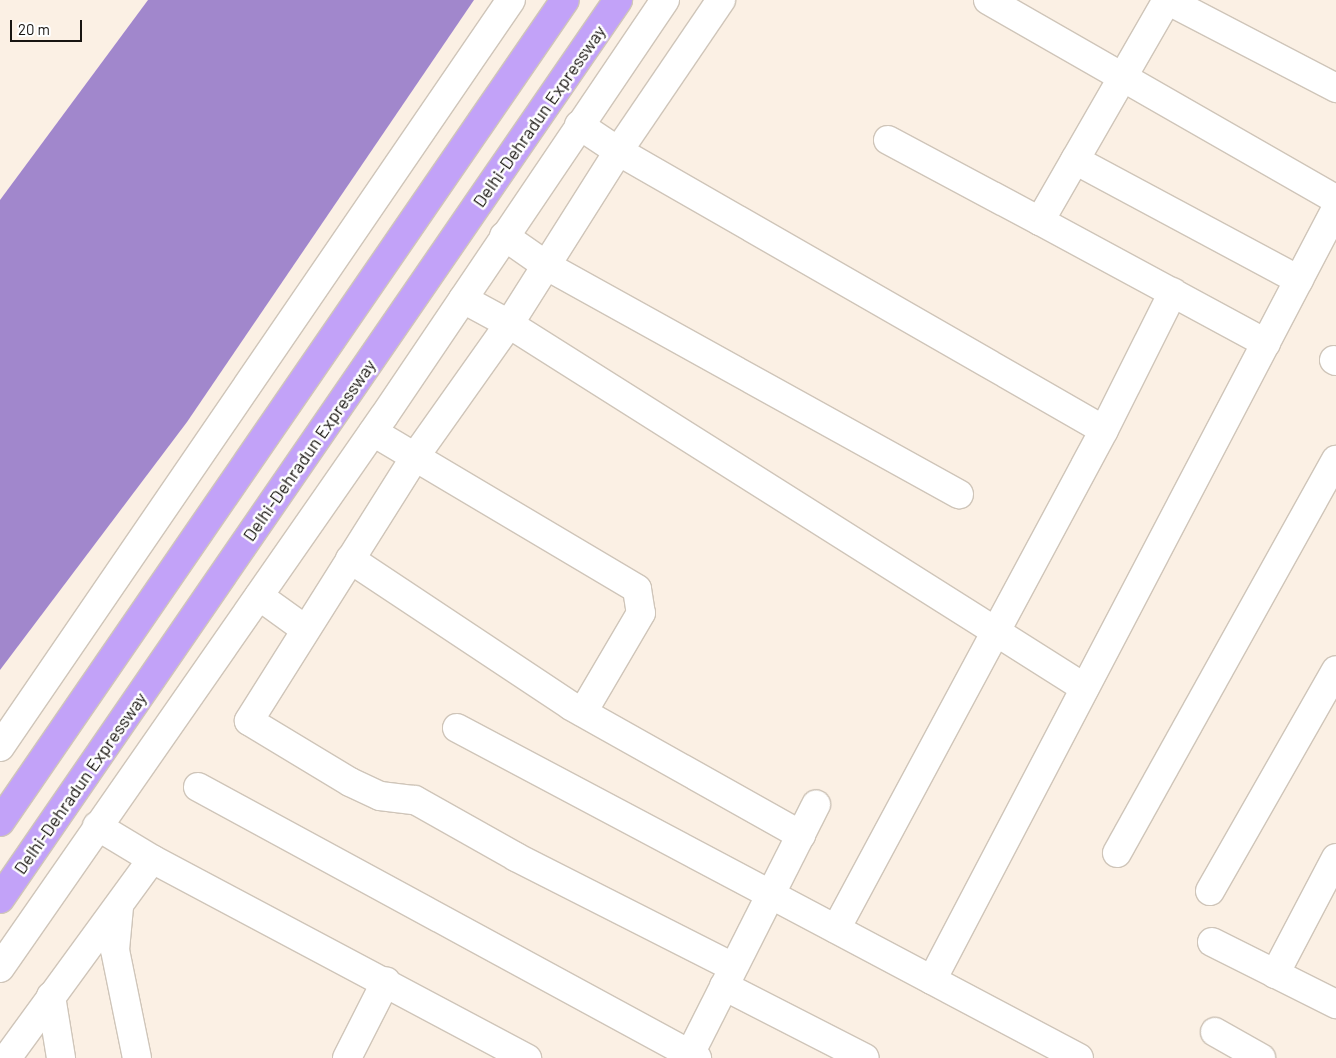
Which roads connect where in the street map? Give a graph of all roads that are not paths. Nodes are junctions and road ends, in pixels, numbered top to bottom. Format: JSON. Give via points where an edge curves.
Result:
{"nodes":[{"id":1,"x":511,"y":0,"type":"edge"},
{"id":2,"x":565,"y":0,"type":"edge"},
{"id":3,"x":618,"y":0,"type":"edge"},
{"id":4,"x":665,"y":0,"type":"edge"},
{"id":5,"x":721,"y":0,"type":"edge"},
{"id":6,"x":988,"y":0,"type":"edge"},
{"id":7,"x":1167,"y":0,"type":"edge"},
{"id":8,"x":1121,"y":79,"type":"junction"},
{"id":9,"x":1336,"y":88,"type":"edge"},
{"id":10,"x":602,"y":140,"type":"junction"},
{"id":11,"x":888,"y":140,"type":"dead end"},
{"id":12,"x":1075,"y":160,"type":"junction"},
{"id":13,"x":1336,"y":199,"type":"edge"},
{"id":14,"x":1336,"y":209,"type":"edge"},
{"id":15,"x":1040,"y":221,"type":"junction"},
{"id":16,"x":511,"y":241,"type":"junction"},
{"id":17,"x":1327,"y":249,"type":"edge"},
{"id":18,"x":544,"y":264,"type":"junction"},
{"id":19,"x":1299,"y":280,"type":"junction"},
{"id":20,"x":1173,"y":292,"type":"junction"},
{"id":21,"x":471,"y":303,"type":"junction"},
{"id":22,"x":506,"y":323,"type":"junction"},
{"id":23,"x":1266,"y":343,"type":"junction"},
{"id":24,"x":1104,"y":430,"type":"junction"},
{"id":25,"x":396,"y":446,"type":"junction"},
{"id":26,"x":1336,"y":460,"type":"edge"},
{"id":27,"x":960,"y":494,"type":"dead end"},
{"id":28,"x":350,"y":559,"type":"junction"},
{"id":29,"x":284,"y":614,"type":"junction"},
{"id":30,"x":996,"y":632,"type":"junction"},
{"id":31,"x":1336,"y":670,"type":"edge"},
{"id":32,"x":1085,"y":688,"type":"junction"},
{"id":33,"x":583,"y":712,"type":"junction"},
{"id":34,"x":457,"y":728,"type":"dead end"},
{"id":35,"x":0,"y":747,"type":"edge"},
{"id":36,"x":198,"y":787,"type":"dead end"},
{"id":37,"x":816,"y":805,"type":"dead end"},
{"id":38,"x":0,"y":822,"type":"edge"},
{"id":39,"x":107,"y":832,"type":"junction"},
{"id":40,"x":801,"y":835,"type":"junction"},
{"id":41,"x":1117,"y":853,"type":"dead end"},
{"id":42,"x":147,"y":857,"type":"junction"},
{"id":43,"x":1336,"y":858,"type":"edge"},
{"id":44,"x":1210,"y":891,"type":"dead end"},
{"id":45,"x":771,"y":895,"type":"junction"},
{"id":46,"x":0,"y":899,"type":"edge"},
{"id":47,"x":120,"y":907,"type":"junction"},
{"id":48,"x":836,"y":929,"type":"junction"},
{"id":49,"x":1212,"y":942,"type":"dead end"},
{"id":50,"x":0,"y":968,"type":"edge"},
{"id":51,"x":1275,"y":974,"type":"junction"},
{"id":52,"x":728,"y":977,"type":"junction"},
{"id":53,"x":386,"y":980,"type":"junction"},
{"id":54,"x":932,"y":980,"type":"junction"},
{"id":55,"x":51,"y":996,"type":"junction"},
{"id":56,"x":1336,"y":1004,"type":"edge"},
{"id":57,"x":1215,"y":1032,"type":"dead end"},
{"id":58,"x":692,"y":1057,"type":"edge"},
{"id":59,"x":7,"y":1058,"type":"edge"},
{"id":60,"x":61,"y":1058,"type":"edge"},
{"id":61,"x":137,"y":1058,"type":"edge"},
{"id":62,"x":347,"y":1058,"type":"edge"},
{"id":63,"x":527,"y":1058,"type":"edge"},
{"id":64,"x":865,"y":1058,"type":"edge"},
{"id":65,"x":1079,"y":1058,"type":"edge"},
{"id":66,"x":1261,"y":1058,"type":"edge"}],
"edges":[{"from":1,"to":35,"type":"street"},
{"from":2,"to":38,"type":"highway"},
{"from":3,"to":46,"type":"highway","name":"Delhi-Dehradun Expressway"},
{"from":4,"to":10,"type":"street"},
{"from":5,"to":10,"type":"street"},
{"from":6,"to":8,"type":"street"},
{"from":7,"to":8,"type":"street"},
{"from":7,"to":9,"type":"street"},
{"from":8,"to":12,"type":"street"},
{"from":8,"to":13,"type":"street"},
{"from":10,"to":16,"type":"street"},
{"from":10,"to":18,"type":"street"},
{"from":10,"to":24,"type":"street"},
{"from":11,"to":15,"type":"street"},
{"from":12,"to":15,"type":"street"},
{"from":12,"to":19,"type":"street"},
{"from":14,"to":17,"type":"street"},
{"from":15,"to":20,"type":"street"},
{"from":16,"to":18,"type":"street"},
{"from":16,"to":21,"type":"street"},
{"from":17,"to":19,"type":"street"},
{"from":18,"to":22,"type":"street"},
{"from":18,"to":27,"type":"street"},
{"from":19,"to":23,"type":"street"},
{"from":20,"to":23,"type":"street"},
{"from":20,"to":24,"type":"street"},
{"from":21,"to":22,"type":"street"},
{"from":21,"to":25,"type":"street"},
{"from":22,"to":25,"type":"street"},
{"from":22,"to":30,"type":"street"},
{"from":23,"to":32,"type":"street"},
{"from":24,"to":30,"type":"street"},
{"from":25,"to":28,"type":"street"},
{"from":25,"to":29,"type":"street"},
{"from":25,"to":33,"type":"street","via":[[637,589],[641,614]]},
{"from":26,"to":41,"type":"street"},
{"from":28,"to":29,"type":"street"},
{"from":28,"to":33,"type":"street"},
{"from":29,"to":39,"type":"street"},
{"from":29,"to":52,"type":"street","via":[[249,721],[350,782],[380,796],[415,800]]},
{"from":30,"to":32,"type":"street"},
{"from":30,"to":48,"type":"street"},
{"from":31,"to":44,"type":"street"},
{"from":32,"to":54,"type":"street"},
{"from":33,"to":40,"type":"street"},
{"from":34,"to":45,"type":"street"},
{"from":36,"to":58,"type":"street"},
{"from":37,"to":40,"type":"street"},
{"from":39,"to":42,"type":"street"},
{"from":39,"to":50,"type":"street"},
{"from":40,"to":45,"type":"street"},
{"from":42,"to":47,"type":"street"},
{"from":42,"to":53,"type":"street"},
{"from":43,"to":51,"type":"street"},
{"from":45,"to":48,"type":"street"},
{"from":45,"to":52,"type":"street"},
{"from":47,"to":55,"type":"street"},
{"from":47,"to":61,"type":"street","via":[[115,950]]},
{"from":48,"to":54,"type":"street"},
{"from":49,"to":51,"type":"street"},
{"from":51,"to":56,"type":"street"},
{"from":52,"to":58,"type":"street"},
{"from":52,"to":64,"type":"street"},
{"from":53,"to":62,"type":"street"},
{"from":53,"to":63,"type":"street"},
{"from":54,"to":65,"type":"street"},
{"from":55,"to":59,"type":"street"},
{"from":55,"to":60,"type":"street"},
{"from":57,"to":66,"type":"street"}]}
